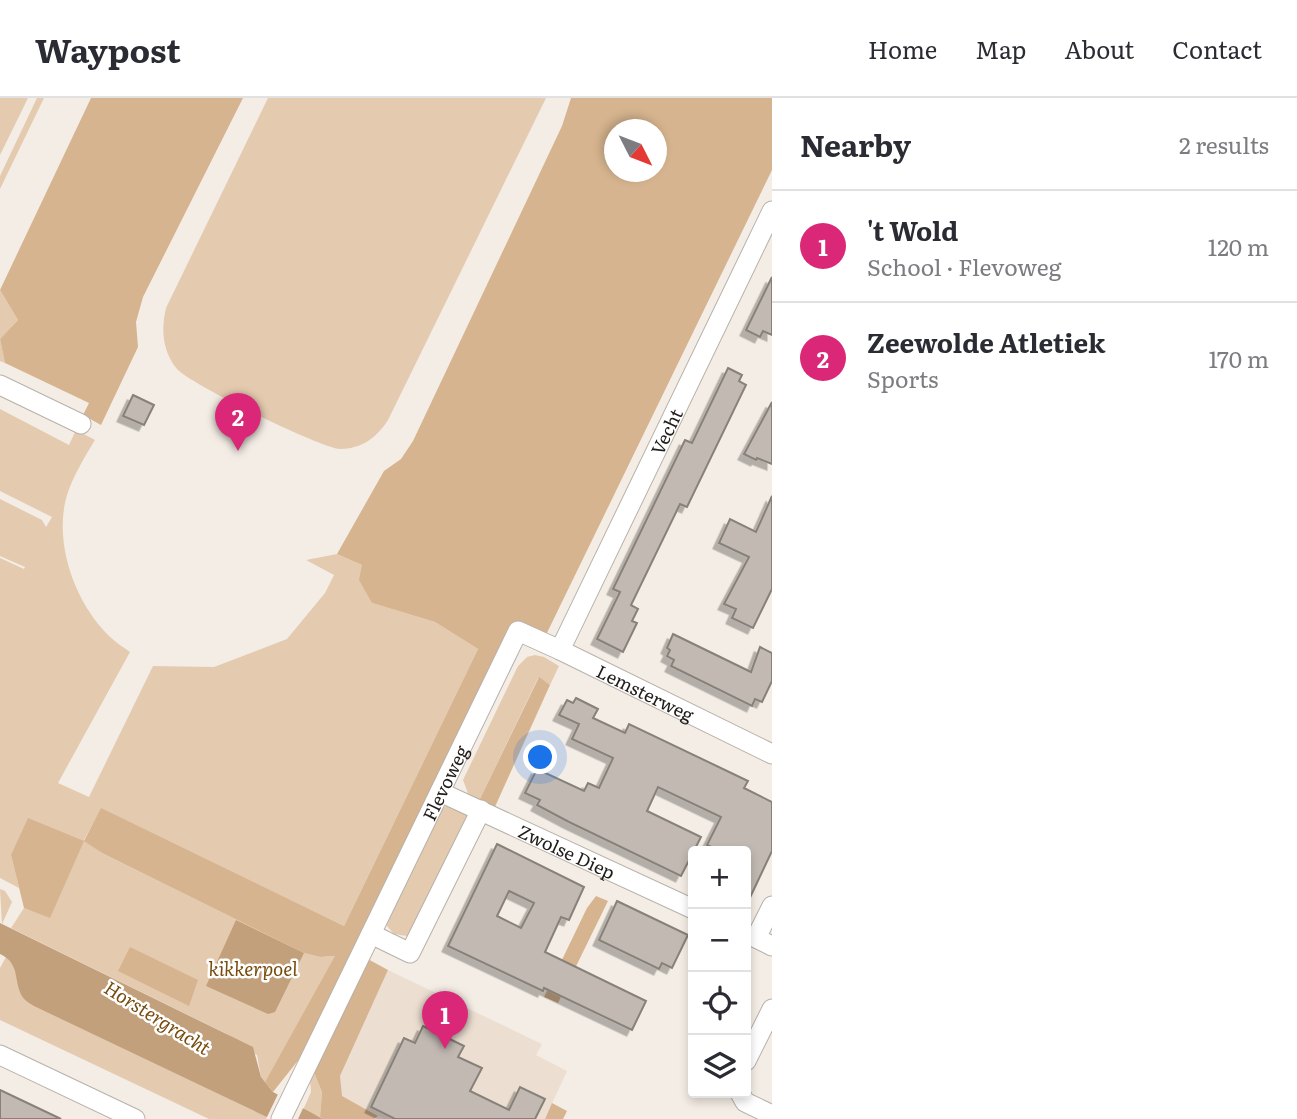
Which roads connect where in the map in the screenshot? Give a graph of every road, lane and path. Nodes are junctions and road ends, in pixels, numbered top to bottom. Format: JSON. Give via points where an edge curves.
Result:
{"nodes":[{"id":1,"x":772,"y":211,"type":"edge"},
{"id":2,"x":0,"y":385,"type":"edge"},
{"id":3,"x":81,"y":424,"type":"dead end"},
{"id":4,"x":518,"y":631,"type":"joint"},
{"id":5,"x":560,"y":650,"type":"junction"},
{"id":6,"x":772,"y":754,"type":"edge"},
{"id":7,"x":440,"y":792,"type":"junction"},
{"id":8,"x":481,"y":810,"type":"junction"},
{"id":9,"x":772,"y":906,"type":"edge"},
{"id":10,"x":688,"y":907,"type":"edge"},
{"id":11,"x":371,"y":934,"type":"junction"},
{"id":12,"x":758,"y":939,"type":"edge"},
{"id":13,"x":772,"y":1009,"type":"edge"},
{"id":14,"x":751,"y":1051,"type":"edge"},
{"id":15,"x":0,"y":1055,"type":"edge"},
{"id":16,"x":743,"y":1098,"type":"edge"},
{"id":17,"x":772,"y":1115,"type":"edge"},
{"id":18,"x":135,"y":1119,"type":"edge"},
{"id":19,"x":281,"y":1119,"type":"edge"}],
"edges":[{"from":1,"to":5,"type":"street","name":"Vecht"},
{"from":2,"to":3,"type":"street"},
{"from":4,"to":5,"type":"street","name":"Lemsterweg"},
{"from":4,"to":7,"type":"street","name":"Flevoweg"},
{"from":5,"to":6,"type":"street","name":"Lemsterweg"},
{"from":7,"to":8,"type":"street","name":"Zwolse Diep"},
{"from":7,"to":11,"type":"street","name":"Flevoweg"},
{"from":8,"to":10,"type":"street","name":"Zwolse Diep"},
{"from":8,"to":11,"type":"street","via":[[410,953]]},
{"from":9,"to":12,"type":"street"},
{"from":11,"to":19,"type":"street","name":"Flevoweg"},
{"from":13,"to":14,"type":"street"},
{"from":15,"to":18,"type":"street"},
{"from":16,"to":17,"type":"street"}]}
